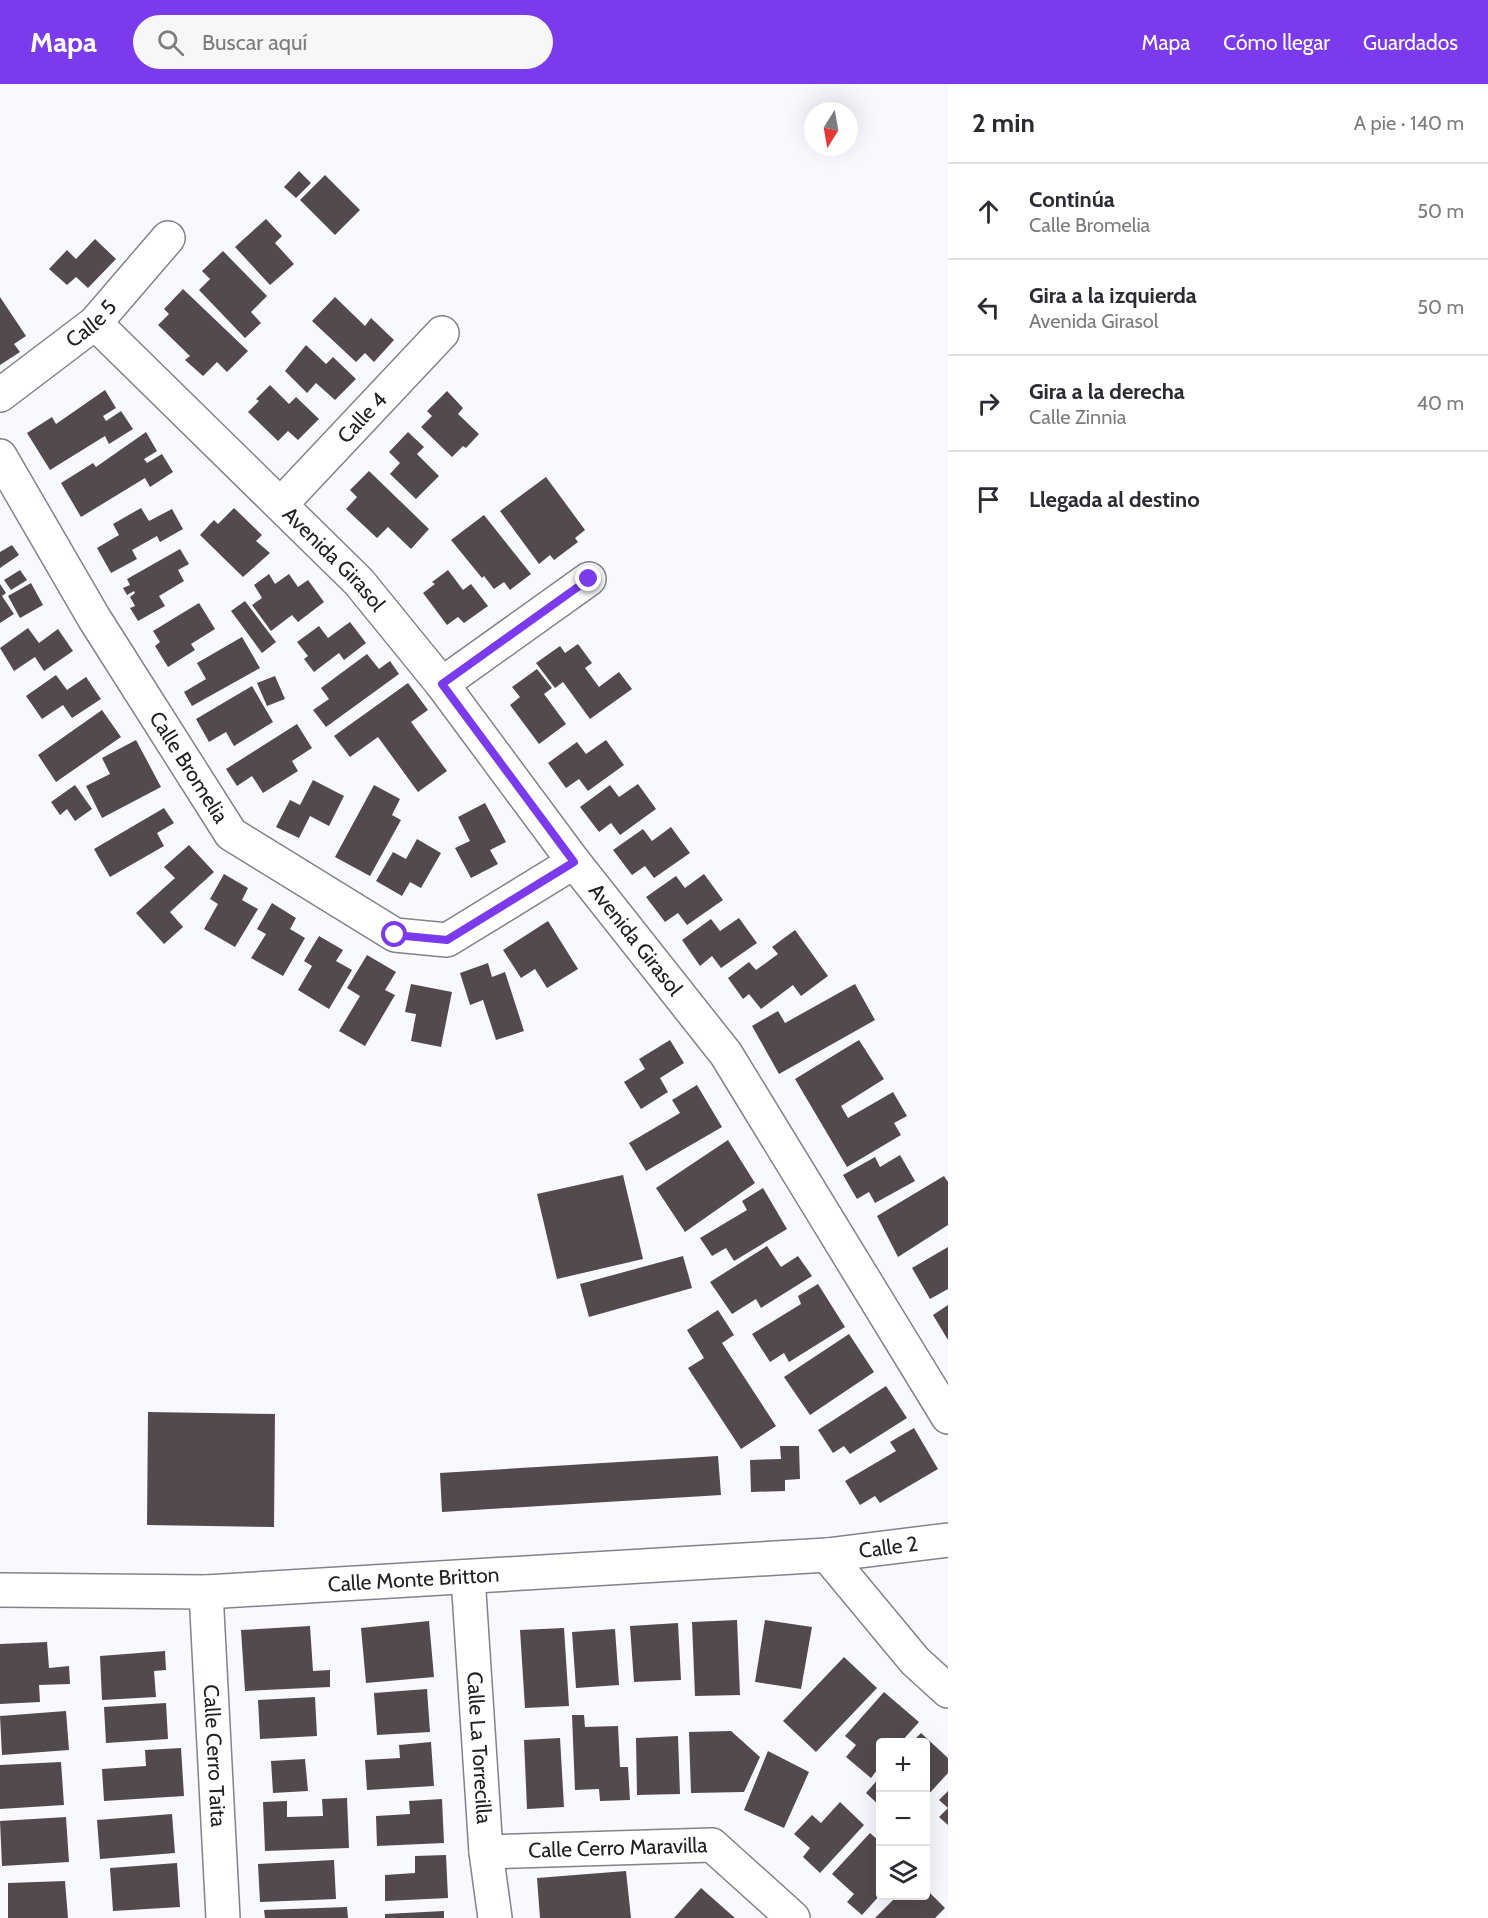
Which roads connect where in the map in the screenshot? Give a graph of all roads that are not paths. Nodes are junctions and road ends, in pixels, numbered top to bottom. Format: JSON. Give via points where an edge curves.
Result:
{"nodes":[{"id":1,"x":168,"y":237,"type":"dead end"},
{"id":2,"x":95,"y":323,"type":"junction"},
{"id":3,"x":442,"y":333,"type":"dead end"},
{"id":4,"x":0,"y":395,"type":"edge"},
{"id":5,"x":0,"y":456,"type":"edge"},
{"id":6,"x":282,"y":503,"type":"junction"},
{"id":7,"x":589,"y":579,"type":"dead end"},
{"id":8,"x":442,"y":684,"type":"junction"},
{"id":9,"x":574,"y":862,"type":"junction"},
{"id":10,"x":948,"y":1417,"type":"edge"},
{"id":11,"x":948,"y":1540,"type":"edge"},
{"id":12,"x":827,"y":1555,"type":"junction"},
{"id":13,"x":468,"y":1577,"type":"junction"},
{"id":14,"x":0,"y":1590,"type":"edge"},
{"id":15,"x":206,"y":1592,"type":"junction"},
{"id":16,"x":948,"y":1691,"type":"edge"},
{"id":17,"x":486,"y":1852,"type":"junction"},
{"id":18,"x":223,"y":1918,"type":"edge"},
{"id":19,"x":495,"y":1918,"type":"edge"},
{"id":20,"x":793,"y":1918,"type":"edge"}],
"edges":[{"from":1,"to":2,"type":"street","name":"Calle 5"},
{"from":2,"to":4,"type":"street","name":"Calle 5"},
{"from":2,"to":6,"type":"street","name":"Avenida Girasol"},
{"from":3,"to":6,"type":"street","name":"Calle 4"},
{"from":5,"to":9,"type":"street","name":"Calle Bromelia","via":[[94,618],[231,834],[395,935],[447,940]]},
{"from":6,"to":8,"type":"street","name":"Avenida Girasol","via":[[359,582]]},
{"from":7,"to":8,"type":"street"},
{"from":8,"to":9,"type":"street","name":"Avenida Girasol"},
{"from":9,"to":10,"type":"street","name":"Avenida Girasol","via":[[726,1054]]},
{"from":11,"to":12,"type":"street","name":"Calle 2"},
{"from":12,"to":13,"type":"street","name":"Calle Monte Britton"},
{"from":12,"to":16,"type":"street","via":[[915,1661]]},
{"from":13,"to":15,"type":"street","name":"Calle Monte Britton"},
{"from":13,"to":17,"type":"street","name":"Calle La Torrecilla"},
{"from":14,"to":15,"type":"street","name":"Calle Monte Britton"},
{"from":15,"to":18,"type":"street","name":"Calle Cerro Taita"},
{"from":17,"to":19,"type":"street","name":"Calle La Torrecilla"},
{"from":17,"to":20,"type":"street","name":"Calle Cerro Maravilla","via":[[712,1845]]}]}
